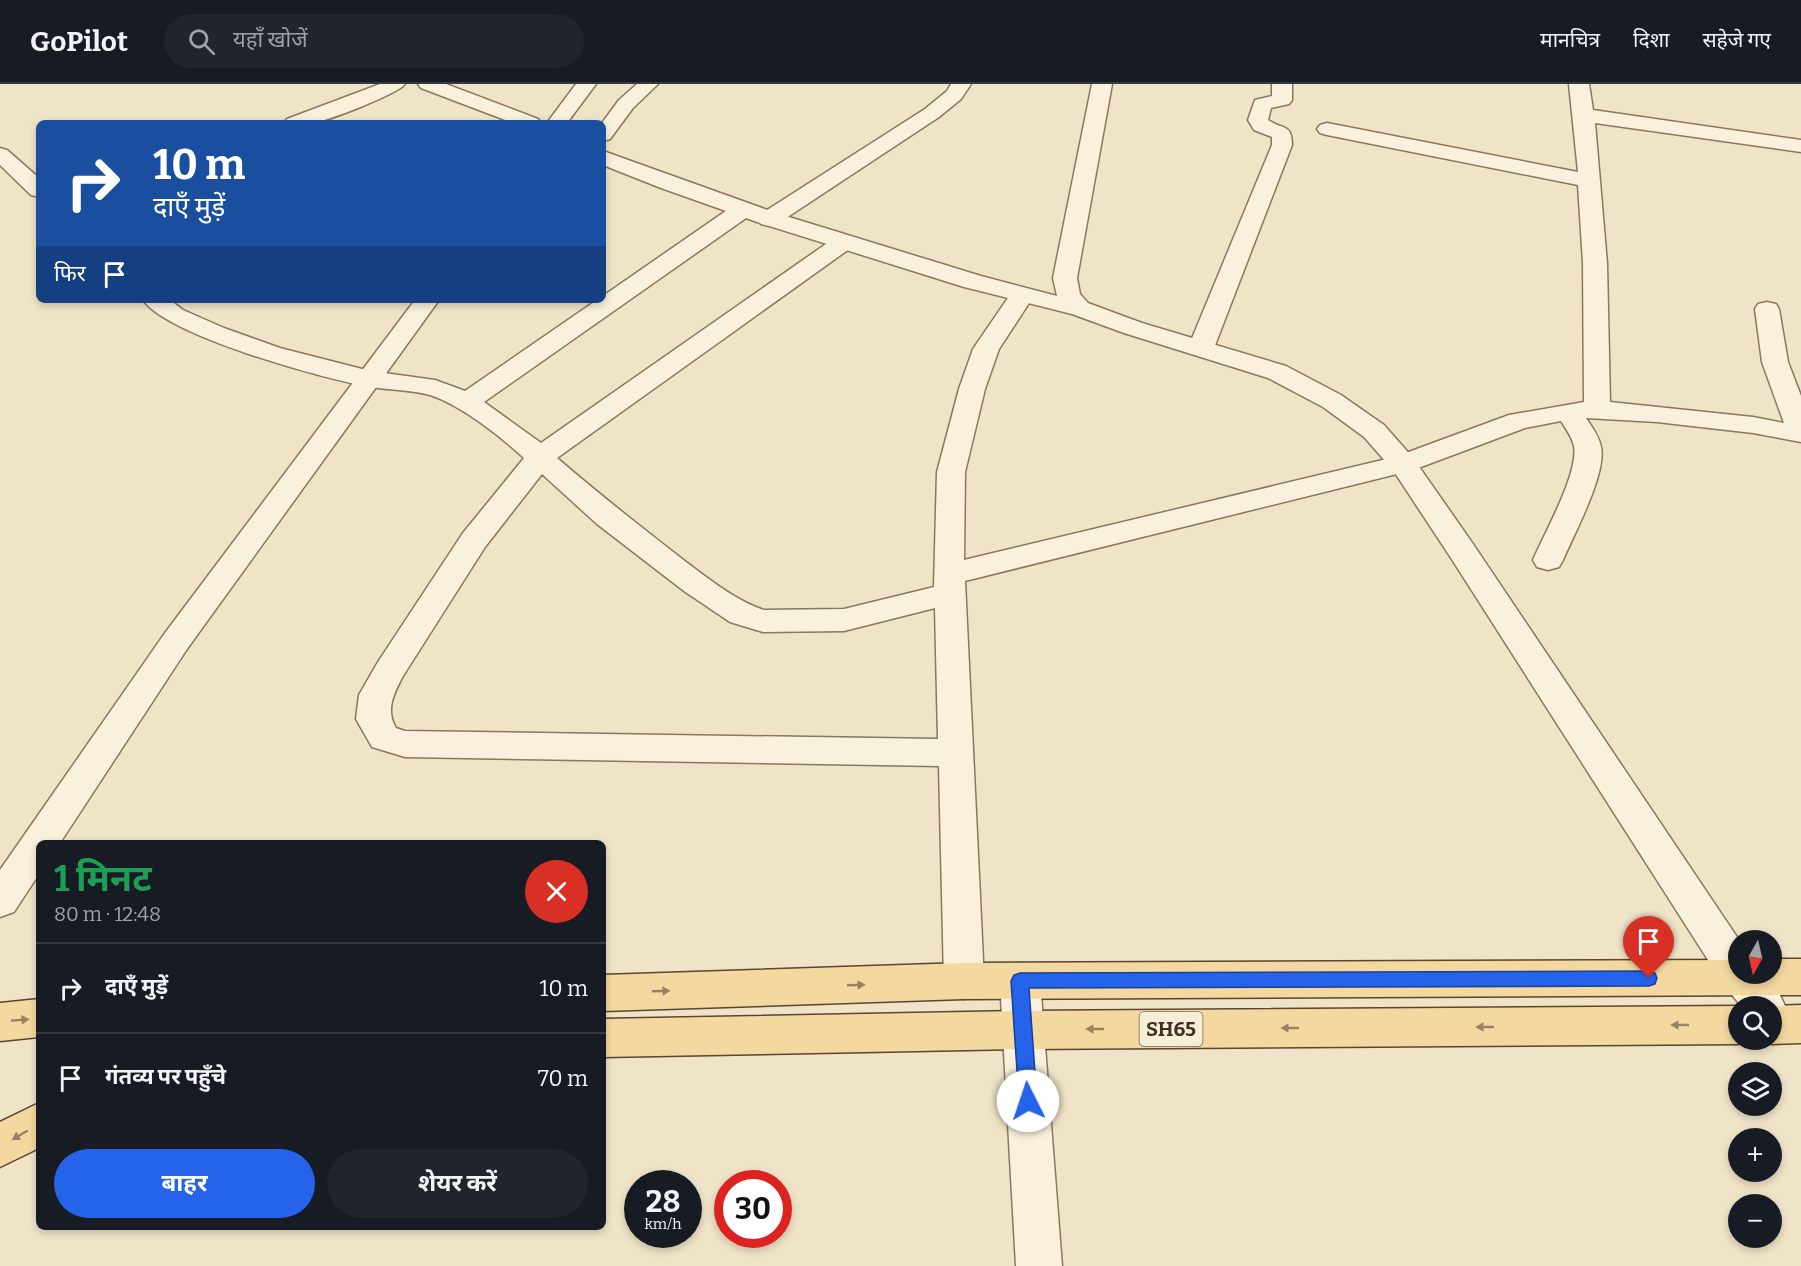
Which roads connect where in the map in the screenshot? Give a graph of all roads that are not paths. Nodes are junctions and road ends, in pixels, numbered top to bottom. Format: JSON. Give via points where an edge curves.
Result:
{"nodes":[{"id":1,"x":395,"y":84,"type":"edge"},
{"id":2,"x":428,"y":84,"type":"edge"},
{"id":3,"x":586,"y":84,"type":"edge"},
{"id":4,"x":648,"y":84,"type":"edge"},
{"id":5,"x":961,"y":84,"type":"edge"},
{"id":6,"x":1102,"y":84,"type":"edge"},
{"id":7,"x":1282,"y":84,"type":"edge"},
{"id":8,"x":1579,"y":84,"type":"edge"},
{"id":9,"x":1584,"y":115,"type":"junction"},
{"id":10,"x":302,"y":120,"type":"edge"},
{"id":11,"x":523,"y":120,"type":"edge"},
{"id":12,"x":559,"y":120,"type":"edge"},
{"id":13,"x":1327,"y":129,"type":"dead end"},
{"id":14,"x":606,"y":131,"type":"edge"},
{"id":15,"x":1801,"y":146,"type":"edge"},
{"id":16,"x":0,"y":154,"type":"edge"},
{"id":17,"x":606,"y":158,"type":"edge"},
{"id":18,"x":1589,"y":181,"type":"junction"},
{"id":19,"x":36,"y":187,"type":"edge"},
{"id":20,"x":741,"y":211,"type":"junction"},
{"id":21,"x":769,"y":219,"type":"junction"},
{"id":22,"x":844,"y":242,"type":"junction"},
{"id":23,"x":1021,"y":297,"type":"junction"},
{"id":24,"x":159,"y":303,"type":"edge"},
{"id":25,"x":425,"y":303,"type":"edge"},
{"id":26,"x":1079,"y":308,"type":"junction"},
{"id":27,"x":1767,"y":309,"type":"dead end"},
{"id":28,"x":1201,"y":348,"type":"junction"},
{"id":29,"x":369,"y":379,"type":"junction"},
{"id":30,"x":467,"y":402,"type":"junction"},
{"id":31,"x":1597,"y":409,"type":"junction"},
{"id":32,"x":1568,"y":412,"type":"junction"},
{"id":33,"x":1801,"y":433,"type":"edge"},
{"id":34,"x":540,"y":457,"type":"junction"},
{"id":35,"x":1403,"y":464,"type":"junction"},
{"id":36,"x":1548,"y":560,"type":"dead end"},
{"id":37,"x":950,"y":583,"type":"junction"},
{"id":38,"x":955,"y":753,"type":"junction"},
{"id":39,"x":41,"y":840,"type":"edge"},
{"id":40,"x":36,"y":847,"type":"edge"},
{"id":41,"x":0,"y":901,"type":"edge"},
{"id":42,"x":1801,"y":977,"type":"edge"},
{"id":43,"x":964,"y":981,"type":"junction"},
{"id":44,"x":1020,"y":981,"type":"junction"},
{"id":45,"x":606,"y":993,"type":"edge"},
{"id":46,"x":1761,"y":996,"type":"edge"},
{"id":47,"x":1780,"y":996,"type":"edge"},
{"id":48,"x":1728,"y":1006,"type":"edge"},
{"id":49,"x":36,"y":1018,"type":"edge"},
{"id":50,"x":0,"y":1022,"type":"edge"},
{"id":51,"x":1728,"y":1025,"type":"edge"},
{"id":52,"x":1023,"y":1030,"type":"junction"},
{"id":53,"x":606,"y":1038,"type":"edge"},
{"id":54,"x":36,"y":1126,"type":"edge"},
{"id":55,"x":0,"y":1146,"type":"edge"},
{"id":56,"x":1039,"y":1266,"type":"edge"}],
"edges":[{"from":1,"to":10,"type":"street"},
{"from":2,"to":11,"type":"street"},
{"from":3,"to":12,"type":"street"},
{"from":4,"to":14,"type":"street","via":[[626,104]]},
{"from":5,"to":21,"type":"street","via":[[932,113]]},
{"from":6,"to":26,"type":"street","via":[[1065,278],[1068,294]]},
{"from":7,"to":28,"type":"street","via":[[1282,99],[1262,104],[1258,120],[1261,126],[1282,134],[1282,145]]},
{"from":8,"to":9,"type":"street"},
{"from":9,"to":15,"type":"street"},
{"from":9,"to":18,"type":"street"},
{"from":13,"to":18,"type":"street"},
{"from":16,"to":19,"type":"street"},
{"from":17,"to":20,"type":"street"},
{"from":18,"to":31,"type":"street","via":[[1595,263]]},
{"from":20,"to":21,"type":"street"},
{"from":20,"to":30,"type":"street"},
{"from":21,"to":22,"type":"street"},
{"from":22,"to":23,"type":"street"},
{"from":22,"to":34,"type":"street"},
{"from":23,"to":26,"type":"street"},
{"from":23,"to":37,"type":"street","via":[[986,349],[951,472]]},
{"from":24,"to":29,"type":"street","via":[[174,315],[215,333],[271,353]]},
{"from":25,"to":29,"type":"street"},
{"from":26,"to":28,"type":"street"},
{"from":27,"to":33,"type":"street","via":[[1775,362]]},
{"from":28,"to":35,"type":"street","via":[[1277,372],[1332,401],[1374,431]]},
{"from":29,"to":30,"type":"street","via":[[435,388]]},
{"from":29,"to":39,"type":"street","via":[[176,641]]},
{"from":30,"to":34,"type":"street"},
{"from":31,"to":32,"type":"street"},
{"from":31,"to":33,"type":"street"},
{"from":32,"to":35,"type":"street","via":[[1519,421]]},
{"from":32,"to":36,"type":"street","via":[[1582,433],[1587,460]]},
{"from":34,"to":37,"type":"street","via":[[607,517],[695,584],[741,614],[763,621],[844,620],[885,611]]},
{"from":34,"to":38,"type":"street","via":[[474,540],[376,694],[373,719],[384,738],[405,744]]},
{"from":35,"to":37,"type":"street"},
{"from":35,"to":46,"type":"street"},
{"from":37,"to":38,"type":"street"},
{"from":38,"to":43,"type":"street"},
{"from":40,"to":41,"type":"street"},
{"from":42,"to":47,"type":"main road"},
{"from":43,"to":44,"type":"main road"},
{"from":45,"to":43,"type":"main road","one_way":true},
{"from":44,"to":48,"type":"main road"},
{"from":44,"to":52,"type":"street"},
{"from":50,"to":49,"type":"main road","one_way":true},
{"from":51,"to":52,"type":"main road","number":"SH65","one_way":true},
{"from":52,"to":53,"type":"main road","number":"SH65"},
{"from":52,"to":56,"type":"street"},
{"from":54,"to":55,"type":"main road","one_way":true}]}
